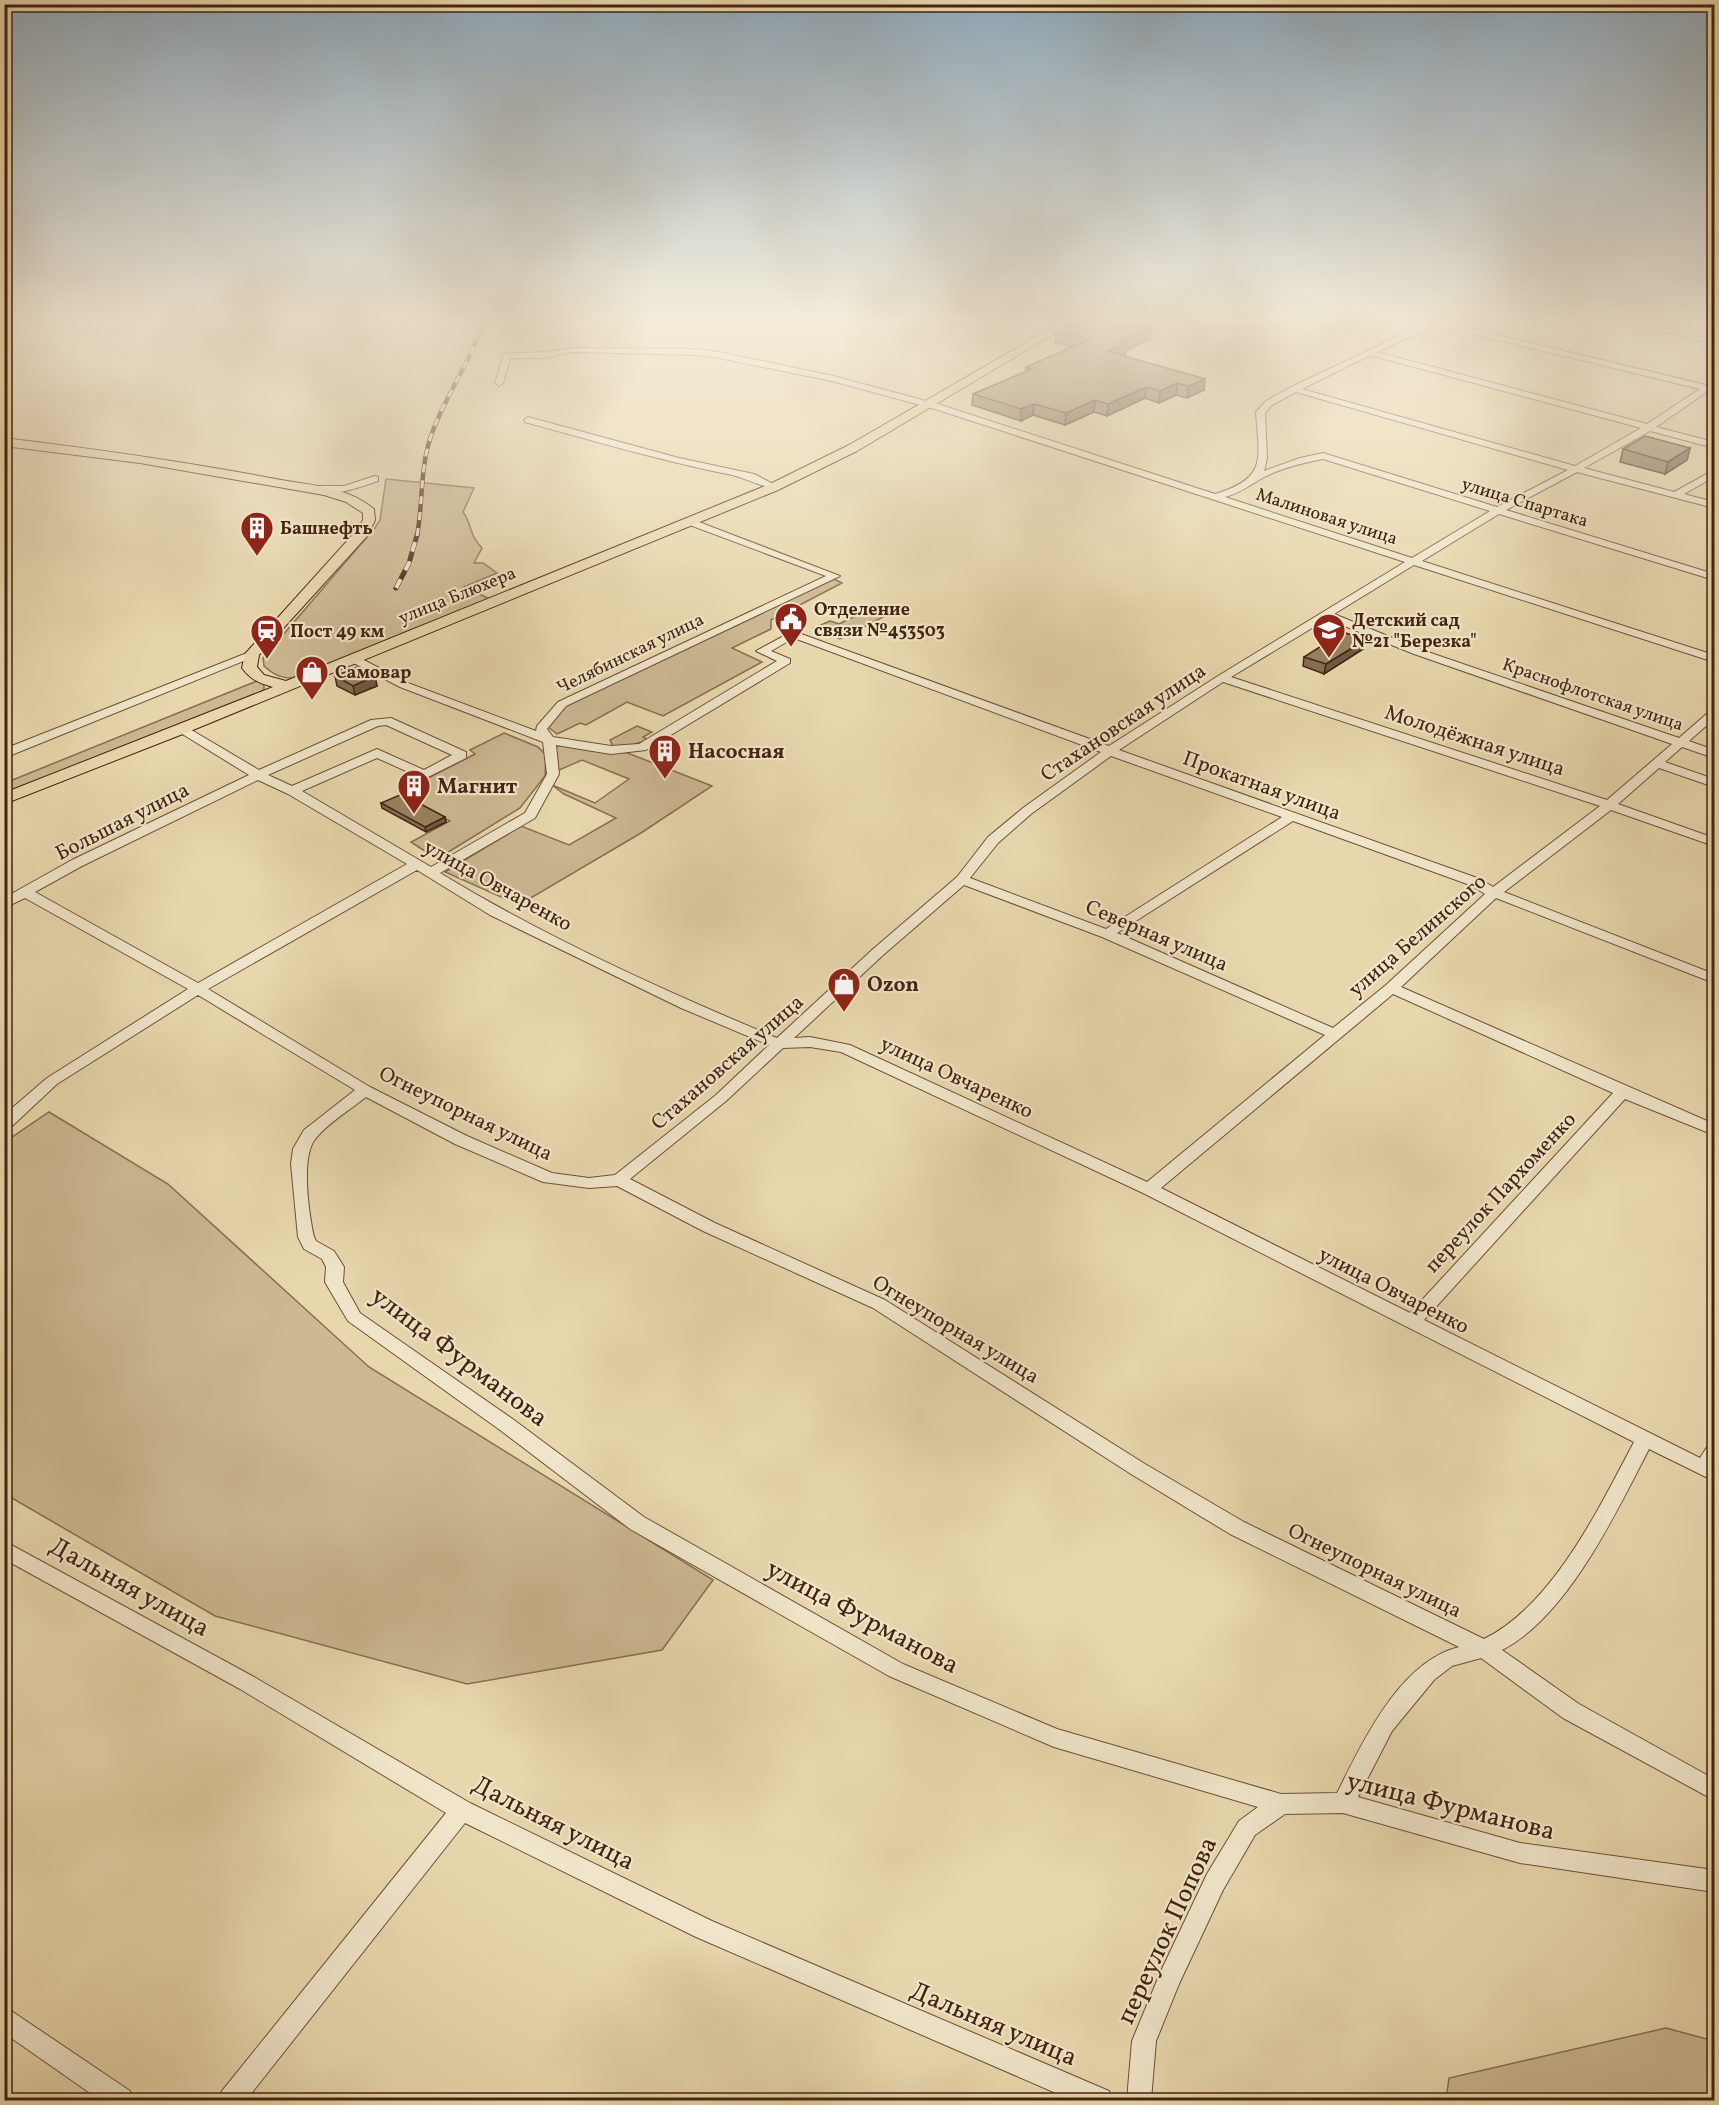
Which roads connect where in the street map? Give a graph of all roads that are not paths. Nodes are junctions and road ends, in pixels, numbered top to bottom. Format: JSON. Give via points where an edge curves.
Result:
{"nodes":[{"id":1,"x":904,"y":418,"type":"edge"},
{"id":2,"x":973,"y":418,"type":"edge"},
{"id":3,"x":1260,"y":418,"type":"edge"},
{"id":4,"x":1397,"y":418,"type":"edge"},
{"id":5,"x":1612,"y":418,"type":"edge"},
{"id":6,"x":1663,"y":418,"type":"edge"},
{"id":7,"x":528,"y":420,"type":"dead end"},
{"id":8,"x":1648,"y":428,"type":"junction"},
{"id":9,"x":4,"y":442,"type":"edge"},
{"id":10,"x":1714,"y":445,"type":"edge"},
{"id":11,"x":1576,"y":469,"type":"junction"},
{"id":12,"x":1714,"y":472,"type":"edge"},
{"id":13,"x":1258,"y":477,"type":"junction"},
{"id":14,"x":375,"y":479,"type":"dead end"},
{"id":15,"x":774,"y":487,"type":"junction"},
{"id":16,"x":310,"y":489,"type":"junction"},
{"id":17,"x":1677,"y":494,"type":"junction"},
{"id":18,"x":1214,"y":497,"type":"junction"},
{"id":19,"x":1714,"y":505,"type":"edge"},
{"id":20,"x":1496,"y":511,"type":"junction"},
{"id":21,"x":691,"y":522,"type":"junction"},
{"id":22,"x":1414,"y":561,"type":"junction"},
{"id":23,"x":1714,"y":577,"type":"edge"},
{"id":24,"x":1326,"y":615,"type":"junction"},
{"id":25,"x":252,"y":654,"type":"junction"},
{"id":26,"x":354,"y":658,"type":"junction"},
{"id":27,"x":1714,"y":659,"type":"edge"},
{"id":28,"x":1222,"y":678,"type":"junction"},
{"id":29,"x":285,"y":686,"type":"junction"},
{"id":30,"x":1714,"y":713,"type":"edge"},
{"id":31,"x":183,"y":729,"type":"junction"},
{"id":32,"x":549,"y":740,"type":"junction"},
{"id":33,"x":1679,"y":743,"type":"junction"},
{"id":34,"x":1110,"y":751,"type":"junction"},
{"id":35,"x":4,"y":754,"type":"edge"},
{"id":36,"x":1714,"y":754,"type":"edge"},
{"id":37,"x":1656,"y":763,"type":"junction"},
{"id":38,"x":258,"y":775,"type":"junction"},
{"id":39,"x":1714,"y":783,"type":"edge"},
{"id":40,"x":292,"y":791,"type":"junction"},
{"id":41,"x":4,"y":799,"type":"edge"},
{"id":42,"x":1610,"y":805,"type":"junction"},
{"id":43,"x":1292,"y":816,"type":"junction"},
{"id":44,"x":1714,"y":842,"type":"edge"},
{"id":45,"x":417,"y":864,"type":"junction"},
{"id":46,"x":432,"y":872,"type":"junction"},
{"id":47,"x":962,"y":880,"type":"junction"},
{"id":48,"x":26,"y":893,"type":"junction"},
{"id":49,"x":1494,"y":894,"type":"junction"},
{"id":50,"x":4,"y":904,"type":"edge"},
{"id":51,"x":1107,"y":934,"type":"junction"},
{"id":52,"x":1714,"y":979,"type":"edge"},
{"id":53,"x":1391,"y":988,"type":"junction"},
{"id":54,"x":198,"y":989,"type":"junction"},
{"id":55,"x":1334,"y":1034,"type":"junction"},
{"id":56,"x":778,"y":1044,"type":"junction"},
{"id":57,"x":365,"y":1090,"type":"junction"},
{"id":58,"x":1623,"y":1092,"type":"junction"},
{"id":59,"x":4,"y":1124,"type":"edge"},
{"id":60,"x":1714,"y":1130,"type":"edge"},
{"id":61,"x":619,"y":1180,"type":"junction"},
{"id":62,"x":1149,"y":1189,"type":"junction"},
{"id":63,"x":1411,"y":1323,"type":"junction"},
{"id":64,"x":1644,"y":1440,"type":"junction"},
{"id":65,"x":1714,"y":1452,"type":"edge"},
{"id":66,"x":1709,"y":1471,"type":"edge"},
{"id":67,"x":4,"y":1549,"type":"edge"},
{"id":68,"x":1484,"y":1649,"type":"junction"},
{"id":69,"x":1714,"y":1790,"type":"edge"},
{"id":70,"x":1343,"y":1803,"type":"junction"},
{"id":71,"x":1281,"y":1804,"type":"junction"},
{"id":72,"x":462,"y":1810,"type":"junction"},
{"id":73,"x":1714,"y":1881,"type":"edge"},
{"id":74,"x":4,"y":2018,"type":"edge"},
{"id":75,"x":121,"y":2100,"type":"edge"},
{"id":76,"x":231,"y":2100,"type":"edge"},
{"id":77,"x":1100,"y":2100,"type":"edge"},
{"id":78,"x":1139,"y":2100,"type":"edge"}],
"edges":[{"from":1,"to":15,"type":"main road","name":"улица Блюхера"},
{"from":2,"to":18,"type":"street","name":"Малиновая улица"},
{"from":3,"to":13,"type":"street","via":[[1263,453]]},
{"from":4,"to":11,"type":"street"},
{"from":5,"to":8,"type":"street"},
{"from":6,"to":8,"type":"street","name":"Стахановская улица"},
{"from":7,"to":15,"type":"street","via":[[678,461],[751,476]]},
{"from":8,"to":10,"type":"street"},
{"from":8,"to":11,"type":"street","name":"Стахановская улица"},
{"from":9,"to":16,"type":"main road","via":[[143,458]]},
{"from":11,"to":17,"type":"street"},
{"from":11,"to":20,"type":"street","name":"Стахановская улица"},
{"from":12,"to":17,"type":"street"},
{"from":13,"to":18,"type":"street","name":"улица Спартака","via":[[1250,485]]},
{"from":13,"to":20,"type":"street","name":"улица Спартака","via":[[1323,456]]},
{"from":14,"to":16,"type":"street","via":[[345,489]]},
{"from":15,"to":21,"type":"main road","name":"улица Блюхера"},
{"from":16,"to":25,"type":"main road","via":[[358,502],[369,512],[369,520],[363,532]]},
{"from":17,"to":19,"type":"street"},
{"from":18,"to":22,"type":"street","name":"Малиновая улица"},
{"from":20,"to":22,"type":"street","name":"Стахановская улица"},
{"from":20,"to":23,"type":"street","name":"улица Спартака"},
{"from":21,"to":26,"type":"main road","name":"улица Блюхера"},
{"from":21,"to":32,"type":"street","name":"Челябинская улица","via":[[835,576],[562,704],[541,729]]},
{"from":22,"to":24,"type":"street","name":"Стахановская улица"},
{"from":22,"to":27,"type":"street","name":"Малиновая улица"},
{"from":24,"to":28,"type":"street","name":"Стахановская улица"},
{"from":24,"to":33,"type":"street","name":"Краснофлотская улица","via":[[1418,652]]},
{"from":25,"to":29,"type":"main road","via":[[249,668],[254,674]]},
{"from":25,"to":35,"type":"street"},
{"from":26,"to":29,"type":"main road","name":"улица Блюхера"},
{"from":26,"to":32,"type":"street","via":[[404,685]]},
{"from":28,"to":34,"type":"street","name":"Стахановская улица"},
{"from":28,"to":42,"type":"street","name":"Молодёжная улица"},
{"from":29,"to":31,"type":"main road","name":"улица Блюхера"},
{"from":30,"to":33,"type":"street","name":"улица Белинского"},
{"from":31,"to":38,"type":"street","name":"улица Овчаренко"},
{"from":31,"to":41,"type":"main road","name":"улица Блюхера"},
{"from":32,"to":34,"type":"street","name":"Прокатная улица","via":[[611,750],[642,747],[786,661],[762,651],[793,634]]},
{"from":32,"to":46,"type":"street","name":"Челябинская улица","via":[[553,774],[530,815]]},
{"from":33,"to":36,"type":"street","name":"Краснофлотская улица"},
{"from":33,"to":37,"type":"street","name":"улица Белинского"},
{"from":34,"to":43,"type":"street","name":"Прокатная улица"},
{"from":34,"to":47,"type":"street","name":"Стахановская улица","via":[[993,840]]},
{"from":37,"to":39,"type":"street"},
{"from":37,"to":42,"type":"street","name":"улица Белинского"},
{"from":38,"to":40,"type":"street","name":"улица Овчаренко"},
{"from":38,"to":40,"type":"street","name":"Большая улица","via":[[387,721],[462,755],[424,775],[377,753]]},
{"from":38,"to":48,"type":"street","name":"Большая улица","via":[[77,863]]},
{"from":40,"to":45,"type":"street","name":"улица Овчаренко"},
{"from":42,"to":44,"type":"street","name":"Молодёжная улица"},
{"from":42,"to":49,"type":"street","name":"улица Белинского"},
{"from":43,"to":49,"type":"street","name":"Прокатная улица","via":[[1475,882]]},
{"from":43,"to":51,"type":"street"},
{"from":45,"to":46,"type":"street","name":"улица Овчаренко"},
{"from":45,"to":54,"type":"street"},
{"from":46,"to":56,"type":"street","name":"улица Овчаренко","via":[[495,912],[686,1005]]},
{"from":47,"to":51,"type":"street","name":"Северная улица"},
{"from":47,"to":56,"type":"street","name":"Стахановская улица"},
{"from":48,"to":50,"type":"street","name":"Большая улица"},
{"from":48,"to":54,"type":"street","name":"Огнеупорная улица"},
{"from":49,"to":52,"type":"street","name":"Прокатная улица"},
{"from":49,"to":53,"type":"street","name":"улица Белинского"},
{"from":51,"to":55,"type":"street","name":"Северная улица"},
{"from":53,"to":55,"type":"street","name":"улица Белинского"},
{"from":53,"to":58,"type":"street"},
{"from":54,"to":57,"type":"street","name":"Огнеупорная улица"},
{"from":54,"to":59,"type":"street","via":[[52,1081]]},
{"from":55,"to":62,"type":"street","name":"улица Белинского"},
{"from":56,"to":61,"type":"street","name":"Стахановская улица","via":[[721,1098]]},
{"from":56,"to":62,"type":"street","name":"улица Овчаренко","via":[[810,1042],[845,1048]]},
{"from":57,"to":61,"type":"street","name":"Огнеупорная улица","via":[[461,1140],[549,1178],[589,1183]]},
{"from":57,"to":71,"type":"street","name":"улица Фурманова","via":[[310,1134],[301,1149],[299,1164],[306,1237],[310,1245],[328,1255],[334,1268],[334,1282],[354,1317],[637,1523],[896,1670],[1054,1738]]},
{"from":58,"to":60,"type":"street"},
{"from":58,"to":63,"type":"street","name":"переулок Пархоменко"},
{"from":61,"to":68,"type":"street","name":"Огнеупорная улица","via":[[709,1227],[879,1304],[1238,1528]]},
{"from":62,"to":63,"type":"street","name":"улица Овчаренко"},
{"from":63,"to":64,"type":"street","name":"улица Овчаренко"},
{"from":64,"to":66,"type":"street","name":"улица Овчаренко"},
{"from":64,"to":68,"type":"street","via":[[1607,1512],[1544,1604],[1510,1636]]},
{"from":65,"to":66,"type":"street"},
{"from":67,"to":72,"type":"street","name":"Дальняя улица","via":[[247,1683]]},
{"from":68,"to":69,"type":"street","name":"Огнеупорная улица","via":[[1571,1712]]},
{"from":68,"to":70,"type":"street","via":[[1446,1659],[1427,1674],[1384,1724]]},
{"from":70,"to":71,"type":"street","name":"улица Фурманова"},
{"from":70,"to":73,"type":"street","name":"улица Фурманова","via":[[1520,1853]]},
{"from":71,"to":78,"type":"street","name":"переулок Попова","via":[[1247,1828],[1205,1903],[1144,2041]]},
{"from":72,"to":76,"type":"street"},
{"from":72,"to":77,"type":"street","name":"Дальняя улица","via":[[704,1929]]},
{"from":74,"to":75,"type":"street"}]}
